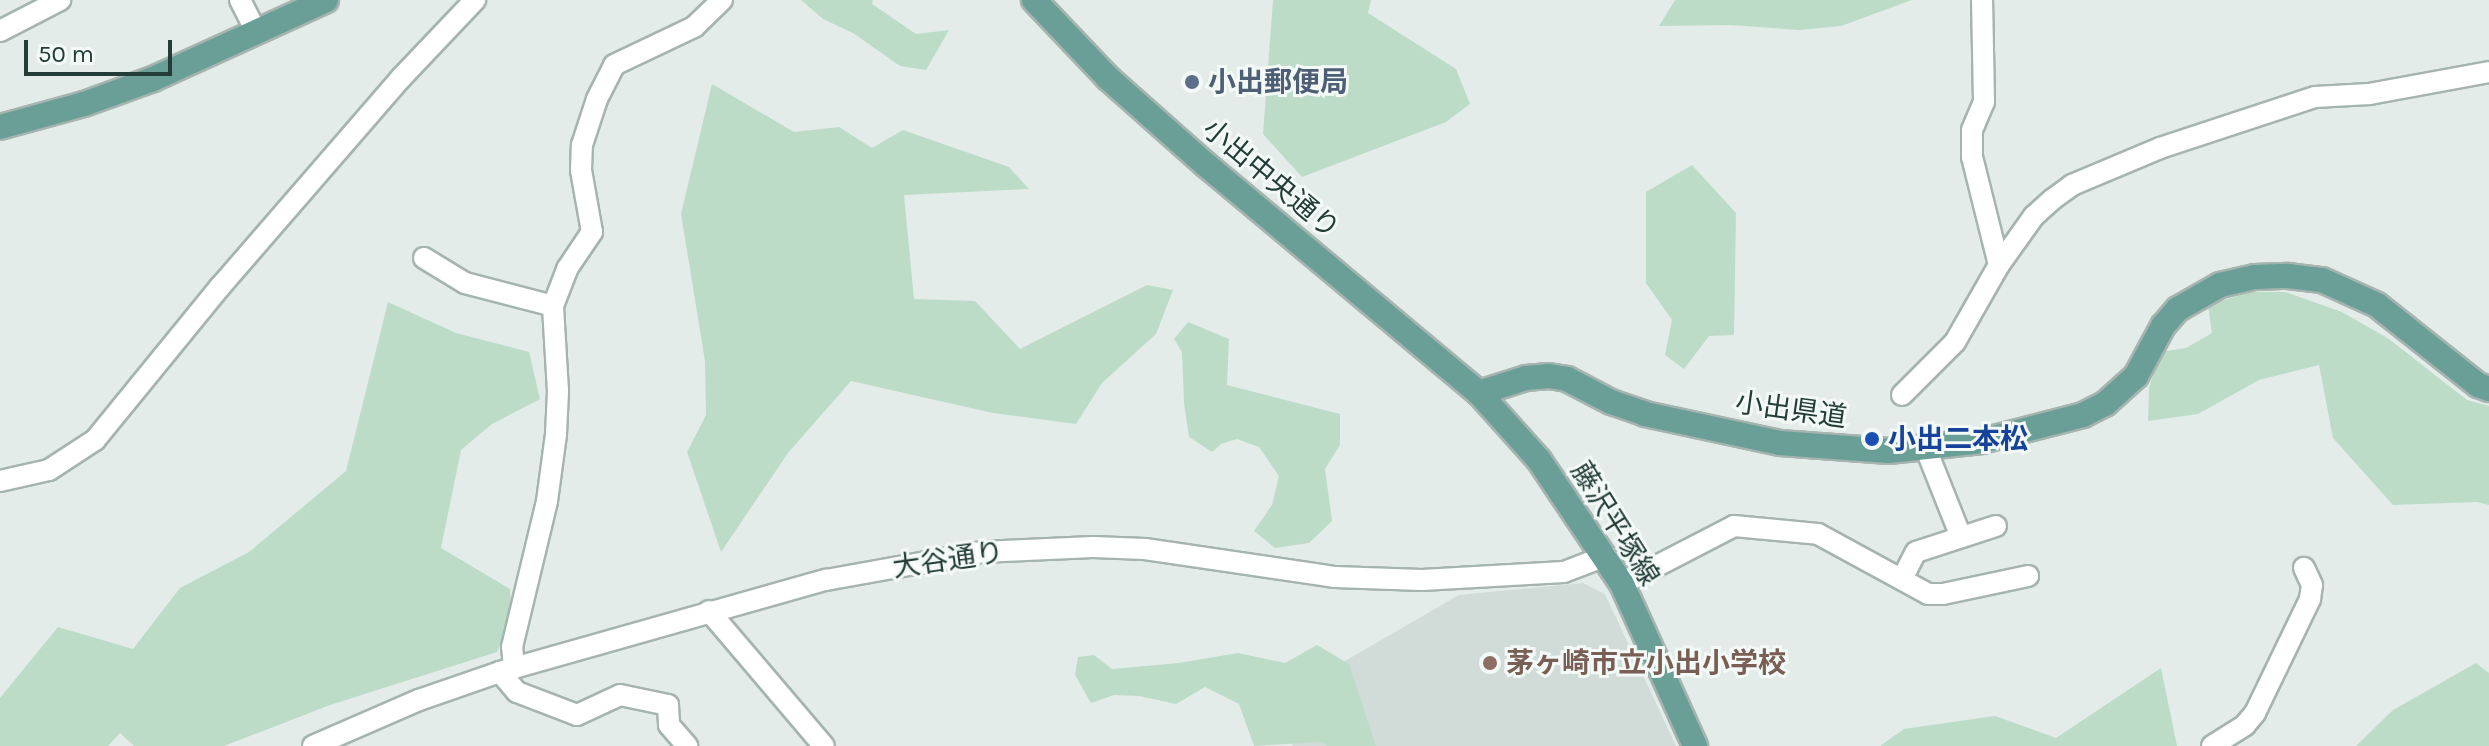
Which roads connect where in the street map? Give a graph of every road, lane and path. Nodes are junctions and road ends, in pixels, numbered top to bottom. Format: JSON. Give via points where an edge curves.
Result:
{"nodes":[{"id":1,"x":60,"y":0,"type":"edge"},
{"id":2,"x":240,"y":0,"type":"edge"},
{"id":3,"x":326,"y":0,"type":"edge"},
{"id":4,"x":475,"y":0,"type":"edge"},
{"id":5,"x":722,"y":0,"type":"edge"},
{"id":6,"x":1034,"y":0,"type":"edge"},
{"id":7,"x":1982,"y":0,"type":"edge"},
{"id":8,"x":0,"y":31,"type":"edge"},
{"id":9,"x":256,"y":32,"type":"junction"},
{"id":10,"x":2489,"y":72,"type":"edge"},
{"id":11,"x":0,"y":127,"type":"edge"},
{"id":12,"x":424,"y":258,"type":"dead end"},
{"id":13,"x":1999,"y":265,"type":"junction"},
{"id":14,"x":553,"y":306,"type":"junction"},
{"id":15,"x":2489,"y":389,"type":"edge"},
{"id":16,"x":1479,"y":393,"type":"junction"},
{"id":17,"x":1902,"y":395,"type":"dead end"},
{"id":18,"x":1926,"y":449,"type":"junction"},
{"id":19,"x":0,"y":481,"type":"edge"},
{"id":20,"x":1996,"y":526,"type":"dead end"},
{"id":21,"x":1961,"y":537,"type":"junction"},
{"id":22,"x":1606,"y":556,"type":"junction"},
{"id":23,"x":2304,"y":568,"type":"dead end"},
{"id":24,"x":2028,"y":576,"type":"dead end"},
{"id":25,"x":1902,"y":579,"type":"junction"},
{"id":26,"x":1622,"y":584,"type":"junction"},
{"id":27,"x":709,"y":611,"type":"junction"},
{"id":28,"x":507,"y":670,"type":"junction"},
{"id":29,"x":335,"y":741,"type":"edge"},
{"id":30,"x":313,"y":746,"type":"edge"},
{"id":31,"x":687,"y":746,"type":"edge"},
{"id":32,"x":824,"y":746,"type":"edge"},
{"id":33,"x":1695,"y":746,"type":"edge"},
{"id":34,"x":2212,"y":746,"type":"edge"}],
"edges":[{"from":1,"to":8,"type":"street"},
{"from":2,"to":9,"type":"street"},
{"from":3,"to":9,"type":"main road"},
{"from":4,"to":19,"type":"street","via":[[220,287],[95,440],[49,470]]},
{"from":5,"to":14,"type":"street","via":[[694,27],[614,65],[582,145],[592,232],[567,269]]},
{"from":6,"to":16,"type":"main road","name":"小出中央通り","via":[[1108,78],[1205,164]]},
{"from":7,"to":13,"type":"street","via":[[1984,102],[1972,130],[1972,157]]},
{"from":9,"to":11,"type":"main road","via":[[153,79]]},
{"from":10,"to":13,"type":"street","via":[[2369,94],[2315,97],[2160,148],[2072,185],[2034,216]]},
{"from":12,"to":14,"type":"street","via":[[465,283]]},
{"from":13,"to":17,"type":"street","via":[[1955,342]]},
{"from":14,"to":28,"type":"street","via":[[556,434],[547,501]]},
{"from":15,"to":18,"type":"main road","name":"小出県道","via":[[2377,305],[2348,290],[2322,280],[2255,277],[2220,285],[2178,309],[2136,376],[2105,404],[2083,415],[1982,441]]},
{"from":16,"to":18,"type":"main road","name":"小出県道","via":[[1549,376],[1645,414],[1780,443],[1850,450]]},
{"from":16,"to":22,"type":"main road","name":"藤沢平塚線","via":[[1539,460]]},
{"from":18,"to":21,"type":"street"},
{"from":20,"to":21,"type":"street"},
{"from":21,"to":25,"type":"street","via":[[1916,552]]},
{"from":22,"to":26,"type":"main road","name":"藤沢平塚線"},
{"from":22,"to":27,"type":"street","name":"大谷通り","via":[[1564,572],[1422,580],[1335,577],[1145,549],[981,552],[826,580]]},
{"from":23,"to":34,"type":"street","via":[[2312,585],[2310,599],[2255,713]]},
{"from":24,"to":25,"type":"street","via":[[1943,594],[1928,594]]},
{"from":25,"to":26,"type":"street","via":[[1818,534],[1734,526]]},
{"from":26,"to":33,"type":"main road","name":"藤沢平塚線"},
{"from":27,"to":28,"type":"street","name":"大谷通り"},
{"from":27,"to":32,"type":"street"},
{"from":28,"to":29,"type":"street","name":"大谷通り"},
{"from":28,"to":31,"type":"street","via":[[517,692],[577,715],[620,695],[668,705],[669,725]]},
{"from":29,"to":30,"type":"street","name":"大谷通り"}]}
